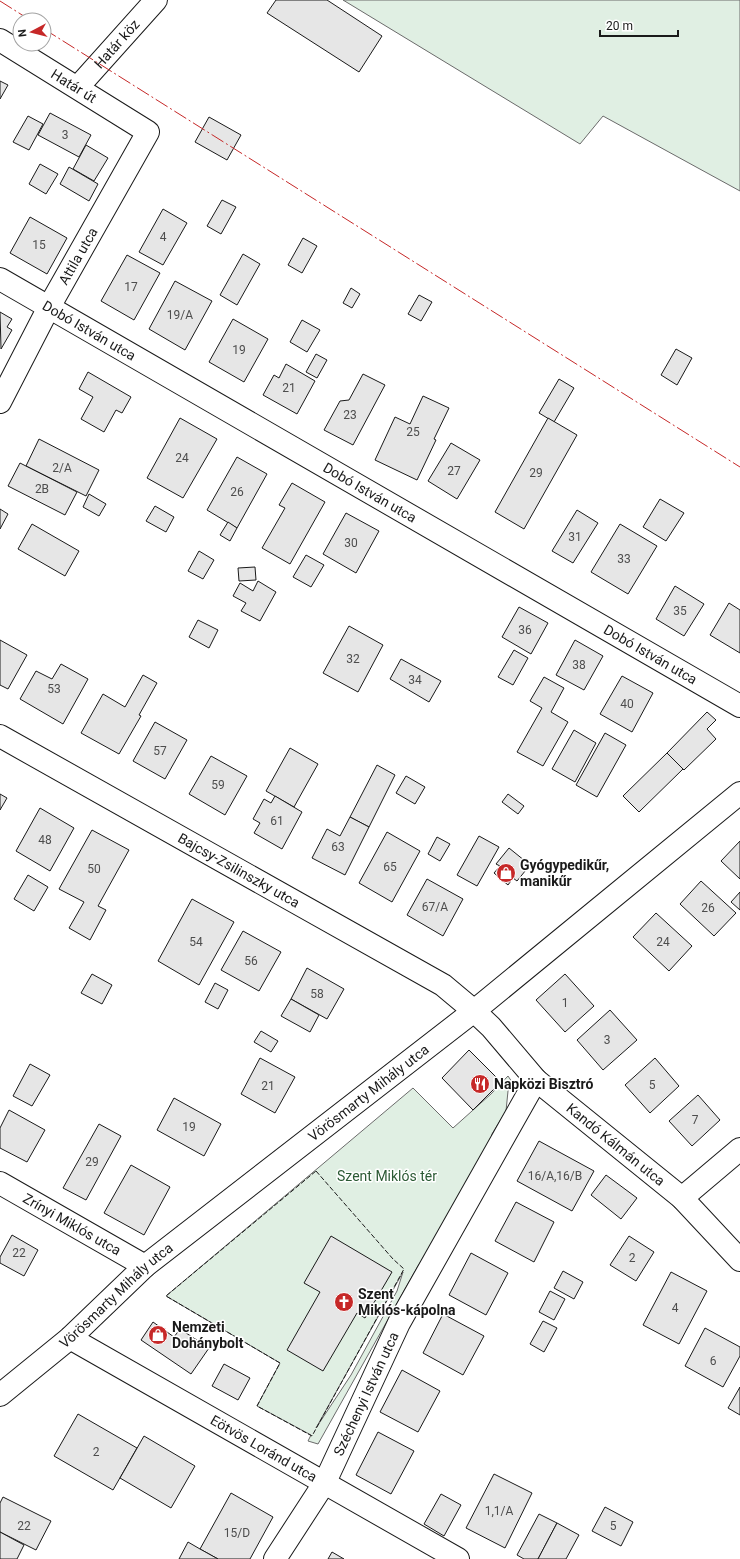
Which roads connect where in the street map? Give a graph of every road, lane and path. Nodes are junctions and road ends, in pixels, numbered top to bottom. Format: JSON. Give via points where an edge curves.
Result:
{"nodes":[{"id":1,"x":156,"y":0,"type":"edge"},
{"id":2,"x":0,"y":40,"type":"edge"},
{"id":3,"x":78,"y":87,"type":"junction"},
{"id":4,"x":148,"y":132,"type":"joint"},
{"id":5,"x":0,"y":279,"type":"edge"},
{"id":6,"x":49,"y":307,"type":"junction"},
{"id":7,"x":0,"y":402,"type":"edge"},
{"id":8,"x":740,"y":706,"type":"edge"},
{"id":9,"x":0,"y":736,"type":"edge"},
{"id":10,"x":740,"y":793,"type":"edge"},
{"id":11,"x":474,"y":1011,"type":"junction"},
{"id":12,"x":536,"y":1080,"type":"junction"},
{"id":13,"x":740,"y":1149,"type":"edge"},
{"id":14,"x":0,"y":1183,"type":"edge"},
{"id":15,"x":682,"y":1198,"type":"junction"},
{"id":16,"x":740,"y":1260,"type":"edge"},
{"id":17,"x":145,"y":1266,"type":"junction"},
{"id":18,"x":70,"y":1338,"type":"junction"},
{"id":19,"x":0,"y":1395,"type":"edge"},
{"id":20,"x":325,"y":1482,"type":"junction"},
{"id":21,"x":275,"y":1559,"type":"edge"},
{"id":22,"x":458,"y":1559,"type":"edge"}],
"edges":[{"from":1,"to":3,"type":"street","name":"Határ köz"},
{"from":2,"to":3,"type":"street","name":"Határ út"},
{"from":3,"to":4,"type":"street","name":"Határ út"},
{"from":4,"to":6,"type":"street","name":"Attila utca"},
{"from":5,"to":6,"type":"street","name":"Dobó István utca"},
{"from":6,"to":7,"type":"street","name":"Attila utca"},
{"from":6,"to":8,"type":"street","name":"Dobó István utca"},
{"from":9,"to":11,"type":"street","name":"Bajcsy-Zsilinszky utca","via":[[443,985]]},
{"from":10,"to":11,"type":"street","name":"Vörösmarty Mihály utca"},
{"from":11,"to":12,"type":"street","name":"Kandó Kálmán utca"},
{"from":11,"to":17,"type":"street","name":"Vörösmarty Mihály utca"},
{"from":12,"to":15,"type":"street","name":"Kandó Kálmán utca"},
{"from":12,"to":20,"type":"street","name":"Széchenyi István utca","via":[[399,1323]]},
{"from":13,"to":15,"type":"street"},
{"from":14,"to":17,"type":"street","name":"Zrínyi Miklós utca"},
{"from":15,"to":16,"type":"street","name":"Kandó Kálmán utca"},
{"from":17,"to":18,"type":"street","name":"Vörösmarty Mihály utca"},
{"from":18,"to":19,"type":"street","name":"Vörösmarty Mihály utca"},
{"from":18,"to":20,"type":"street","name":"Eötvös Loránd utca"},
{"from":20,"to":21,"type":"street","name":"Széchenyi István utca"},
{"from":20,"to":22,"type":"street","name":"Eötvös Loránd utca"}]}
